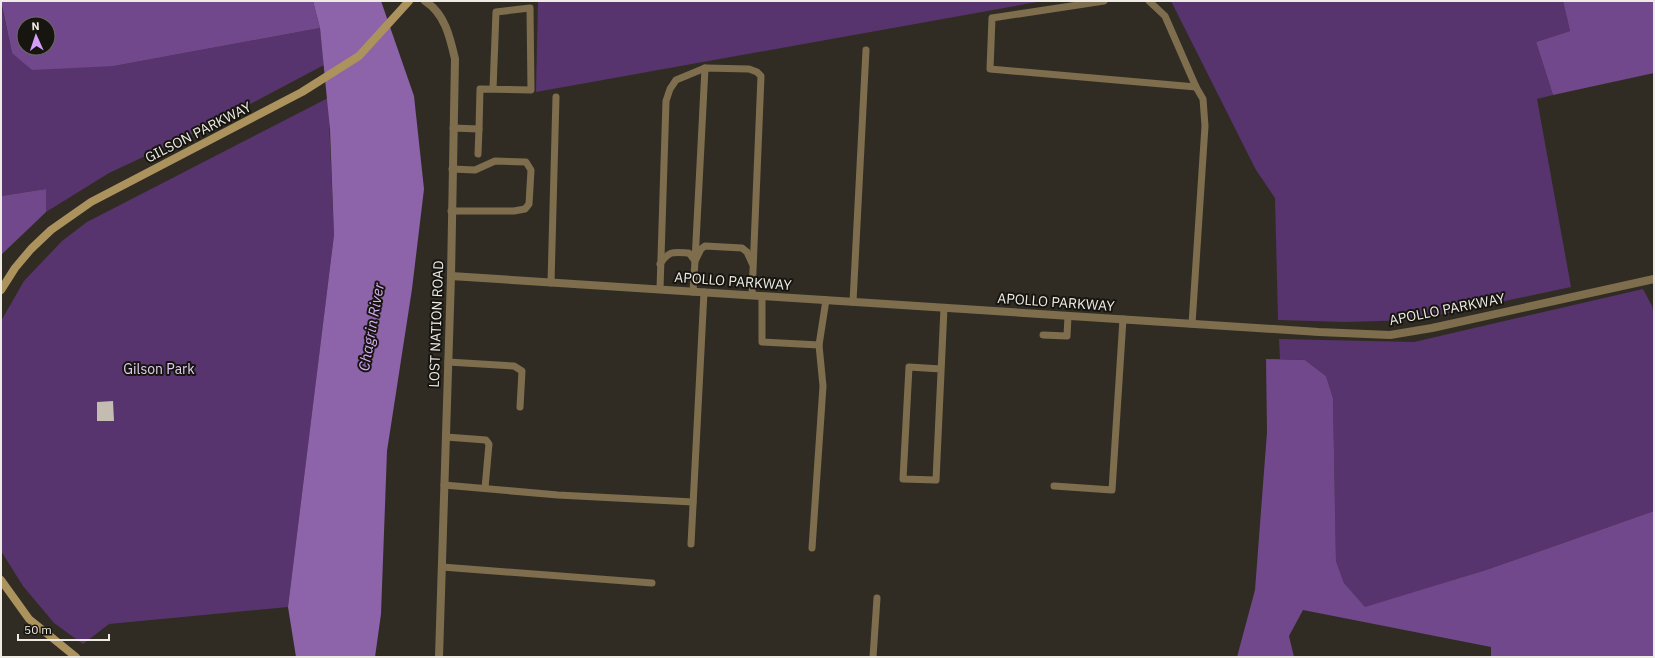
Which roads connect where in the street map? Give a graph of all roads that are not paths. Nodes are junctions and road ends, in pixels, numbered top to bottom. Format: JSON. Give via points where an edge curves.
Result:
{"nodes":[{"id":1,"x":409,"y":1,"type":"edge"},
{"id":2,"x":425,"y":1,"type":"edge"},
{"id":3,"x":1104,"y":1,"type":"edge"},
{"id":4,"x":1149,"y":1,"type":"edge"},
{"id":5,"x":866,"y":50,"type":"dead end"},
{"id":6,"x":705,"y":68,"type":"junction"},
{"id":7,"x":1196,"y":87,"type":"junction"},
{"id":8,"x":493,"y":89,"type":"junction"},
{"id":9,"x":556,"y":97,"type":"dead end"},
{"id":10,"x":453,"y":128,"type":"junction"},
{"id":11,"x":479,"y":129,"type":"junction"},
{"id":12,"x":478,"y":154,"type":"dead end"},
{"id":13,"x":452,"y":169,"type":"junction"},
{"id":14,"x":451,"y":211,"type":"junction"},
{"id":15,"x":695,"y":261,"type":"junction"},
{"id":16,"x":660,"y":264,"type":"junction"},
{"id":17,"x":753,"y":264,"type":"junction"},
{"id":18,"x":451,"y":276,"type":"junction"},
{"id":19,"x":1654,"y":279,"type":"edge"},
{"id":20,"x":551,"y":283,"type":"junction"},
{"id":21,"x":660,"y":289,"type":"junction"},
{"id":22,"x":1,"y":290,"type":"edge"},
{"id":23,"x":693,"y":292,"type":"junction"},
{"id":24,"x":704,"y":292,"type":"junction"},
{"id":25,"x":752,"y":295,"type":"junction"},
{"id":26,"x":762,"y":296,"type":"junction"},
{"id":27,"x":826,"y":300,"type":"junction"},
{"id":28,"x":853,"y":302,"type":"junction"},
{"id":29,"x":944,"y":308,"type":"junction"},
{"id":30,"x":1068,"y":316,"type":"junction"},
{"id":31,"x":1123,"y":319,"type":"junction"},
{"id":32,"x":1192,"y":324,"type":"junction"},
{"id":33,"x":1043,"y":335,"type":"dead end"},
{"id":34,"x":819,"y":345,"type":"junction"},
{"id":35,"x":448,"y":362,"type":"junction"},
{"id":36,"x":941,"y":369,"type":"junction"},
{"id":37,"x":520,"y":408,"type":"dead end"},
{"id":38,"x":446,"y":437,"type":"junction"},
{"id":39,"x":444,"y":485,"type":"junction"},
{"id":40,"x":1054,"y":486,"type":"dead end"},
{"id":41,"x":485,"y":488,"type":"junction"},
{"id":42,"x":693,"y":502,"type":"junction"},
{"id":43,"x":691,"y":544,"type":"dead end"},
{"id":44,"x":812,"y":548,"type":"dead end"},
{"id":45,"x":442,"y":567,"type":"junction"},
{"id":46,"x":1,"y":580,"type":"edge"},
{"id":47,"x":652,"y":583,"type":"dead end"},
{"id":48,"x":877,"y":598,"type":"dead end"},
{"id":49,"x":76,"y":657,"type":"edge"},
{"id":50,"x":440,"y":657,"type":"edge"},
{"id":51,"x":873,"y":657,"type":"edge"}],
"edges":[{"from":1,"to":22,"type":"street","name":"GILSON PARKWAY","via":[[359,56],[302,92],[91,202],[51,230],[15,268]]},
{"from":2,"to":10,"type":"street","name":"LOST NATION ROAD","via":[[439,14],[449,31],[455,59]]},
{"from":3,"to":7,"type":"lane","via":[[992,18],[990,69]]},
{"from":4,"to":7,"type":"lane","via":[[1165,16]]},
{"from":5,"to":28,"type":"lane"},
{"from":6,"to":15,"type":"lane"},
{"from":6,"to":16,"type":"lane","via":[[676,80],[666,101]]},
{"from":6,"to":17,"type":"lane","via":[[749,69],[760,76]]},
{"from":7,"to":32,"type":"lane","via":[[1203,99],[1205,126]]},
{"from":8,"to":8,"type":"lane","via":[[531,90],[530,8],[496,12]]},
{"from":8,"to":11,"type":"lane","via":[[480,89]]},
{"from":9,"to":20,"type":"lane"},
{"from":10,"to":11,"type":"lane"},
{"from":10,"to":13,"type":"street","name":"LOST NATION ROAD"},
{"from":11,"to":12,"type":"lane"},
{"from":13,"to":14,"type":"street","name":"LOST NATION ROAD"},
{"from":13,"to":14,"type":"lane","via":[[475,170],[495,161],[526,162],[531,170],[529,204],[525,209]]},
{"from":14,"to":18,"type":"street","name":"LOST NATION ROAD"},
{"from":15,"to":16,"type":"lane","via":[[689,252],[673,252],[667,254]]},
{"from":15,"to":17,"type":"lane","via":[[705,246],[742,248]]},
{"from":15,"to":23,"type":"lane"},
{"from":16,"to":21,"type":"lane"},
{"from":17,"to":25,"type":"lane"},
{"from":18,"to":20,"type":"street","name":"APOLLO PARKWAY"},
{"from":18,"to":35,"type":"street","name":"LOST NATION ROAD"},
{"from":19,"to":32,"type":"street","name":"APOLLO PARKWAY","via":[[1390,335]]},
{"from":20,"to":21,"type":"street","name":"APOLLO PARKWAY"},
{"from":21,"to":23,"type":"street","name":"APOLLO PARKWAY"},
{"from":23,"to":24,"type":"street","name":"APOLLO PARKWAY"},
{"from":24,"to":25,"type":"street","name":"APOLLO PARKWAY"},
{"from":24,"to":42,"type":"lane"},
{"from":25,"to":26,"type":"street","name":"APOLLO PARKWAY"},
{"from":26,"to":27,"type":"street","name":"APOLLO PARKWAY"},
{"from":26,"to":34,"type":"lane","via":[[762,342]]},
{"from":27,"to":28,"type":"street","name":"APOLLO PARKWAY"},
{"from":27,"to":34,"type":"lane"},
{"from":28,"to":29,"type":"street","name":"APOLLO PARKWAY"},
{"from":29,"to":30,"type":"street","name":"APOLLO PARKWAY"},
{"from":29,"to":36,"type":"lane"},
{"from":30,"to":31,"type":"street","name":"APOLLO PARKWAY"},
{"from":30,"to":33,"type":"lane","via":[[1067,336]]},
{"from":31,"to":32,"type":"street","name":"APOLLO PARKWAY"},
{"from":31,"to":40,"type":"lane","via":[[1112,490]]},
{"from":34,"to":44,"type":"lane","via":[[823,386]]},
{"from":35,"to":37,"type":"lane","via":[[514,366],[522,371]]},
{"from":35,"to":38,"type":"street","name":"LOST NATION ROAD"},
{"from":36,"to":36,"type":"lane","via":[[936,480],[903,479],[909,367]]},
{"from":38,"to":39,"type":"street","name":"LOST NATION ROAD"},
{"from":38,"to":41,"type":"lane","via":[[486,440],[489,444]]},
{"from":39,"to":41,"type":"lane"},
{"from":39,"to":45,"type":"street","name":"LOST NATION ROAD"},
{"from":41,"to":42,"type":"lane","via":[[558,495]]},
{"from":42,"to":43,"type":"lane"},
{"from":45,"to":47,"type":"lane"},
{"from":45,"to":50,"type":"street","name":"LOST NATION ROAD"},
{"from":46,"to":49,"type":"street","via":[[29,619]]},
{"from":48,"to":51,"type":"lane"}]}
